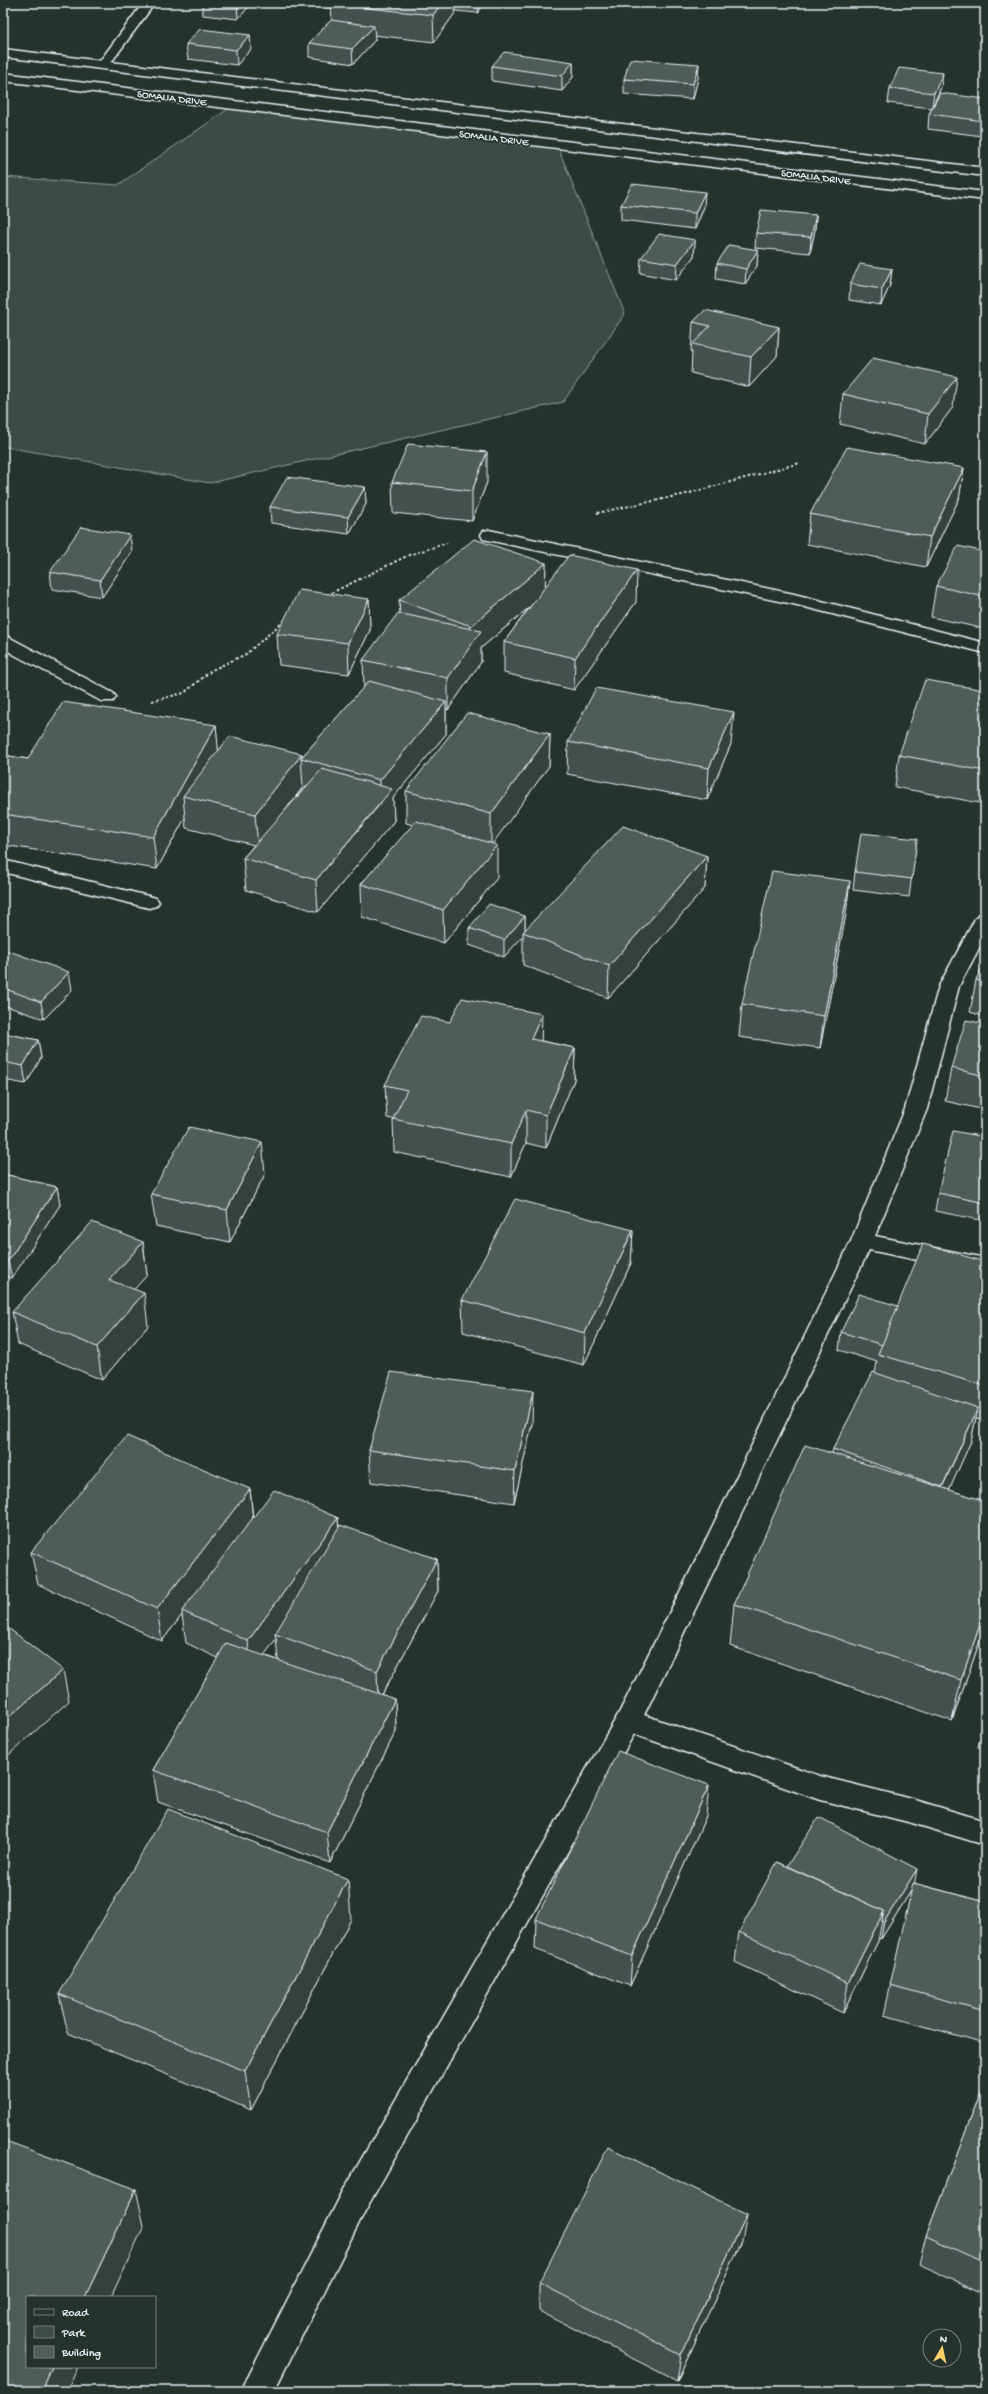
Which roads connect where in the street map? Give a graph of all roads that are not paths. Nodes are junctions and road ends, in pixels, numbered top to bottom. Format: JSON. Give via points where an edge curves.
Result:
{"nodes":[{"id":1,"x":149,"y":3,"type":"edge"},
{"id":2,"x":3,"y":53,"type":"edge"},
{"id":3,"x":103,"y":65,"type":"junction"},
{"id":4,"x":3,"y":77,"type":"edge"},
{"id":5,"x":985,"y":172,"type":"edge"},
{"id":6,"x":985,"y":196,"type":"edge"},
{"id":7,"x":489,"y":535,"type":"road end"},
{"id":8,"x":3,"y":639,"type":"edge"},
{"id":9,"x":985,"y":648,"type":"edge"},
{"id":10,"x":107,"y":697,"type":"road end"},
{"id":11,"x":3,"y":866,"type":"edge"},
{"id":12,"x":149,"y":902,"type":"dead end"},
{"id":13,"x":985,"y":919,"type":"edge"},
{"id":14,"x":862,"y":1241,"type":"junction"},
{"id":15,"x":985,"y":1266,"type":"edge"},
{"id":16,"x":628,"y":1721,"type":"junction"},
{"id":17,"x":985,"y":1833,"type":"edge"},
{"id":18,"x":257,"y":2391,"type":"edge"}],
"edges":[{"from":1,"to":3,"type":"street"},
{"from":2,"to":3,"type":"street","name":"SOMALIA DRIVE"},
{"from":3,"to":5,"type":"street","name":"SOMALIA DRIVE"},
{"from":4,"to":6,"type":"street","name":"SOMALIA DRIVE"},
{"from":7,"to":9,"type":"street","via":[[794,599]]},
{"from":8,"to":10,"type":"street"},
{"from":11,"to":12,"type":"street"},
{"from":13,"to":14,"type":"street","via":[[949,986],[916,1109]]},
{"from":14,"to":15,"type":"street"},
{"from":14,"to":16,"type":"street"},
{"from":16,"to":17,"type":"street","via":[[820,1788],[912,1811]]},
{"from":16,"to":18,"type":"street","via":[[354,2201]]}]}
